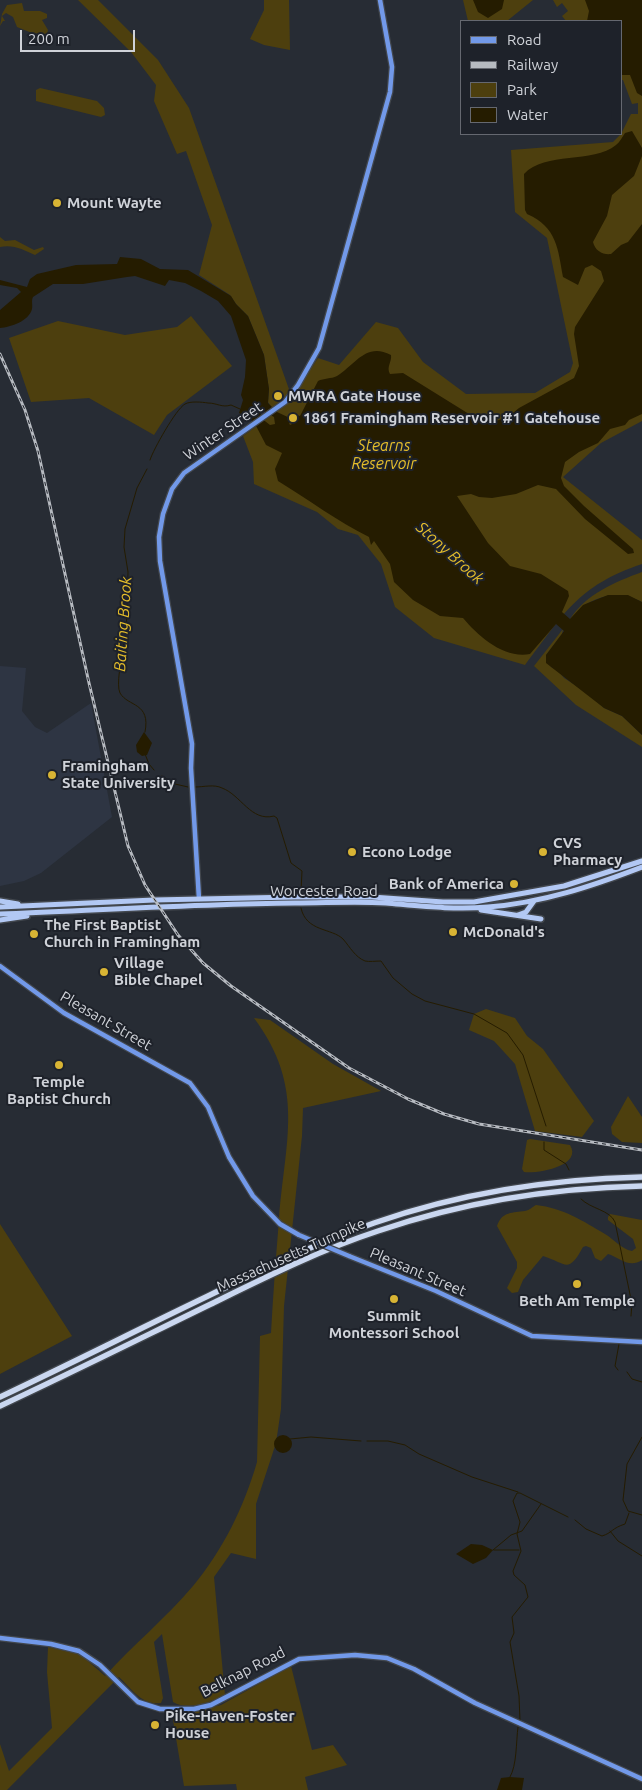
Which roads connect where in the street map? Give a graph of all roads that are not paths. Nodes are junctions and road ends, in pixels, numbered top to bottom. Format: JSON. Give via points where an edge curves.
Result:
{"nodes":[{"id":1,"x":380,"y":0,"type":"edge"},
{"id":2,"x":642,"y":862,"type":"edge"},
{"id":3,"x":642,"y":868,"type":"edge"},
{"id":4,"x":198,"y":899,"type":"junction"},
{"id":5,"x":0,"y":901,"type":"edge"},
{"id":6,"x":534,"y":901,"type":"junction"},
{"id":7,"x":38,"y":906,"type":"junction"},
{"id":8,"x":0,"y":907,"type":"edge"},
{"id":9,"x":471,"y":908,"type":"junction"},
{"id":10,"x":56,"y":912,"type":"junction"},
{"id":11,"x":0,"y":914,"type":"edge"},
{"id":12,"x":506,"y":914,"type":"junction"},
{"id":13,"x":541,"y":919,"type":"dead end"},
{"id":14,"x":0,"y":920,"type":"edge"},
{"id":15,"x":0,"y":966,"type":"edge"},
{"id":16,"x":642,"y":1177,"type":"edge"},
{"id":17,"x":642,"y":1186,"type":"edge"},
{"id":18,"x":642,"y":1342,"type":"edge"},
{"id":19,"x":0,"y":1396,"type":"edge"},
{"id":20,"x":0,"y":1406,"type":"edge"},
{"id":21,"x":0,"y":1638,"type":"edge"},
{"id":22,"x":642,"y":1779,"type":"edge"}],
"edges":[{"from":1,"to":4,"type":"main road","name":"Winter Street","via":[[392,67],[389,98],[320,346],[297,388],[279,407],[180,476],[167,501],[159,537],[161,568],[192,744]]},
{"from":2,"to":4,"type":"highway","name":"Worcester Road","via":[[571,885],[474,902],[364,897]]},
{"from":3,"to":6,"type":"highway","name":"Worcester Road"},
{"from":4,"to":7,"type":"highway","name":"Worcester Road"},
{"from":5,"to":7,"type":"highway"},
{"from":6,"to":9,"type":"highway","name":"Worcester Road"},
{"from":6,"to":12,"type":"highway","via":[[524,914]]},
{"from":7,"to":8,"type":"highway","name":"Worcester Road"},
{"from":9,"to":10,"type":"highway","name":"Worcester Road","via":[[384,903],[294,903]]},
{"from":9,"to":12,"type":"highway"},
{"from":10,"to":11,"type":"highway","name":"Worcester Road"},
{"from":10,"to":14,"type":"highway"},
{"from":12,"to":13,"type":"highway"},
{"from":15,"to":18,"type":"main road","name":"Pleasant Street","bridge":true,"via":[[64,1013],[190,1084],[208,1107],[229,1157],[253,1196],[280,1224],[299,1236],[436,1291],[532,1336]]},
{"from":16,"to":19,"type":"highway","name":"Massachusetts Turnpike","via":[[584,1180],[507,1190],[438,1204],[370,1224],[284,1259]]},
{"from":17,"to":20,"type":"highway","name":"Massachusetts Turnpike","via":[[513,1197],[371,1233],[293,1265]]},
{"from":21,"to":22,"type":"main road","name":"Belknap Road","via":[[52,1644],[79,1651],[100,1665],[138,1702],[160,1709],[194,1709],[210,1705],[299,1659],[355,1655],[392,1659],[475,1703]]}]}
